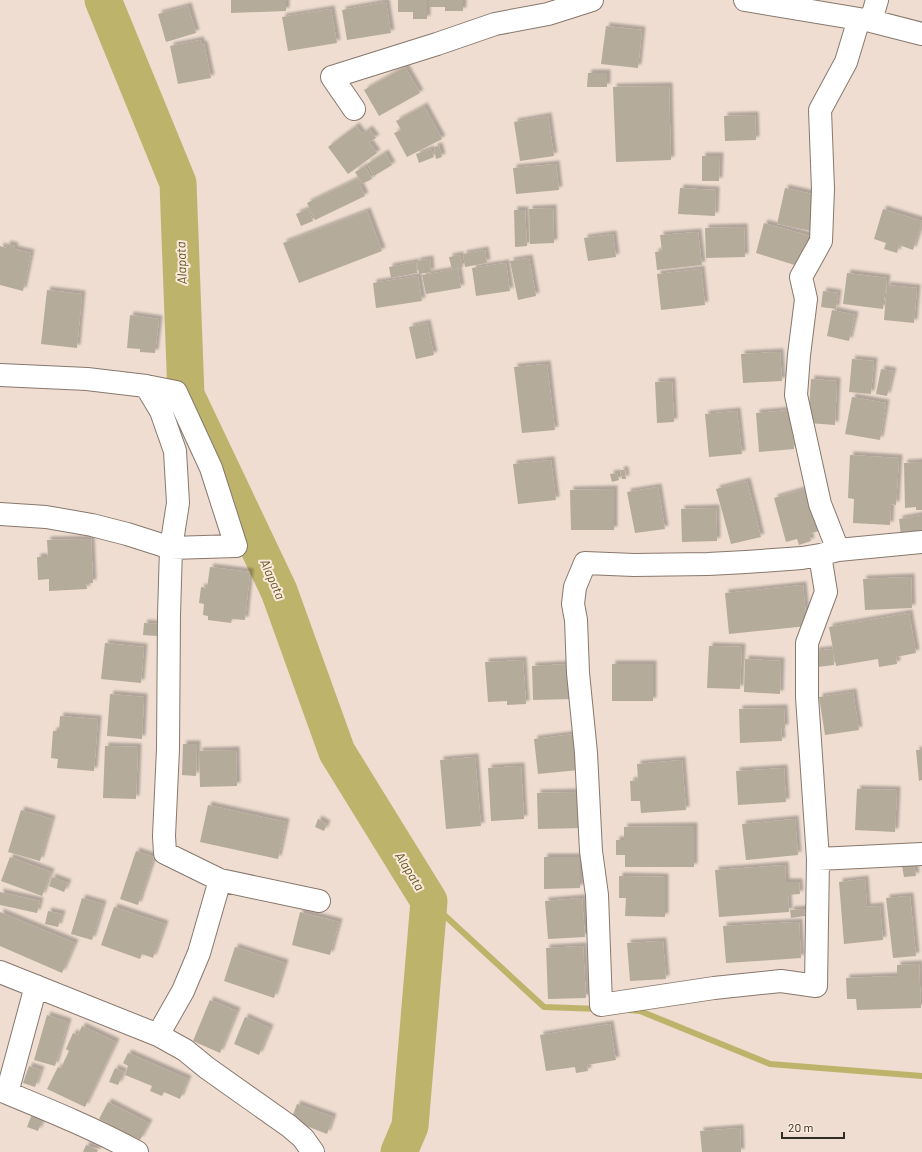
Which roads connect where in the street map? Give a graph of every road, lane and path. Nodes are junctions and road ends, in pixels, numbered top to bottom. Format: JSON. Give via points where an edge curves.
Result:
{"nodes":[{"id":1,"x":592,"y":0,"type":"edge"},
{"id":2,"x":745,"y":0,"type":"edge"},
{"id":3,"x":877,"y":0,"type":"edge"},
{"id":4,"x":865,"y":20,"type":"junction"},
{"id":5,"x":922,"y":34,"type":"edge"},
{"id":6,"x":354,"y":110,"type":"dead end"},
{"id":7,"x":0,"y":375,"type":"edge"},
{"id":8,"x":146,"y":386,"type":"junction"},
{"id":9,"x":0,"y":514,"type":"edge"},
{"id":10,"x":922,"y":542,"type":"edge"},
{"id":11,"x":171,"y":548,"type":"junction"},
{"id":12,"x":829,"y":552,"type":"junction"},
{"id":13,"x":922,"y":854,"type":"edge"},
{"id":14,"x":818,"y":859,"type":"junction"},
{"id":15,"x":220,"y":880,"type":"junction"},
{"id":16,"x":319,"y":901,"type":"dead end"},
{"id":17,"x":0,"y":972,"type":"edge"},
{"id":18,"x":36,"y":986,"type":"junction"},
{"id":19,"x":158,"y":1035,"type":"junction"},
{"id":20,"x":3,"y":1091,"type":"edge"},
{"id":21,"x":108,"y":1145,"type":"edge"},
{"id":22,"x":137,"y":1152,"type":"edge"},
{"id":23,"x":313,"y":1152,"type":"edge"}],
"edges":[{"from":1,"to":6,"type":"street","via":[[548,14],[495,24],[332,77]]},
{"from":2,"to":4,"type":"street"},
{"from":3,"to":4,"type":"street"},
{"from":4,"to":5,"type":"street"},
{"from":4,"to":12,"type":"street","via":[[820,110],[823,189],[821,241],[801,278],[806,299],[796,395]]},
{"from":7,"to":8,"type":"street","via":[[87,379]]},
{"from":8,"to":11,"type":"street","via":[[161,411],[175,451],[178,503]]},
{"from":8,"to":11,"type":"street","via":[[176,392],[211,468],[236,546]]},
{"from":9,"to":11,"type":"street","via":[[46,517],[92,525]]},
{"from":10,"to":12,"type":"street"},
{"from":11,"to":15,"type":"street","via":[[165,854]]},
{"from":12,"to":14,"type":"street","via":[[826,592],[806,643]]},
{"from":12,"to":14,"type":"street","via":[[802,558],[708,564],[585,564],[575,587],[573,604],[586,753],[591,851],[597,895],[601,1004],[781,981],[816,986]]},
{"from":13,"to":14,"type":"street"},
{"from":15,"to":16,"type":"street"},
{"from":15,"to":19,"type":"street","via":[[199,953],[183,991]]},
{"from":17,"to":18,"type":"street"},
{"from":18,"to":19,"type":"street"},
{"from":18,"to":20,"type":"street"},
{"from":19,"to":23,"type":"street","via":[[185,1050],[289,1126],[303,1138]]},
{"from":20,"to":21,"type":"street","via":[[48,1109]]},
{"from":21,"to":22,"type":"street"}]}
